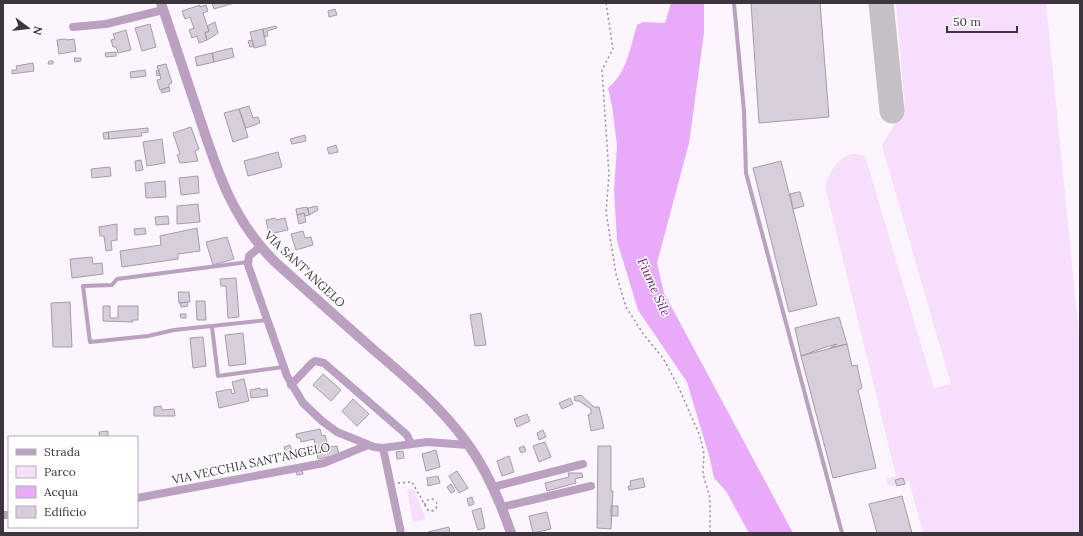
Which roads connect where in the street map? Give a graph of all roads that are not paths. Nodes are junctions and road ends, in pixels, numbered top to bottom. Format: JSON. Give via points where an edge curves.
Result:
{"nodes":[{"id":1,"x":734,"y":3,"type":"edge"},
{"id":2,"x":162,"y":6,"type":"edge"},
{"id":3,"x":73,"y":27,"type":"dead end"},
{"id":4,"x":260,"y":247,"type":"junction"},
{"id":5,"x":248,"y":262,"type":"junction"},
{"id":6,"x":267,"y":320,"type":"junction"},
{"id":7,"x":212,"y":327,"type":"junction"},
{"id":8,"x":282,"y":367,"type":"junction"},
{"id":9,"x":291,"y":385,"type":"junction"},
{"id":10,"x":410,"y":444,"type":"junction"},
{"id":11,"x":368,"y":445,"type":"junction"},
{"id":12,"x":468,"y":445,"type":"junction"},
{"id":13,"x":383,"y":448,"type":"junction"},
{"id":14,"x":583,"y":464,"type":"dead end"},
{"id":15,"x":591,"y":486,"type":"dead end"},
{"id":16,"x":493,"y":487,"type":"junction"},
{"id":17,"x":138,"y":498,"type":"edge"},
{"id":18,"x":502,"y":507,"type":"junction"},
{"id":19,"x":401,"y":533,"type":"edge"},
{"id":20,"x":511,"y":533,"type":"edge"},
{"id":21,"x":842,"y":533,"type":"edge"}],
"edges":[{"from":1,"to":21,"type":"lane","via":[[744,111],[746,173]]},
{"from":2,"to":3,"type":"street","via":[[106,24]]},
{"from":2,"to":4,"type":"street","name":"VIA SANT'ANGELO","via":[[223,184],[238,215]]},
{"from":4,"to":5,"type":"street","via":[[249,256]]},
{"from":4,"to":12,"type":"street","name":"VIA SANT'ANGELO","via":[[426,395]]},
{"from":5,"to":6,"type":"street","name":"VIA VECCHIA SANT'ANGELO"},
{"from":5,"to":7,"type":"lane","via":[[117,279],[112,285],[83,286],[90,342]]},
{"from":6,"to":7,"type":"lane"},
{"from":6,"to":8,"type":"street","name":"VIA VECCHIA SANT'ANGELO"},
{"from":7,"to":8,"type":"lane","via":[[218,376]]},
{"from":8,"to":9,"type":"street","name":"VIA VECCHIA SANT'ANGELO"},
{"from":9,"to":10,"type":"street","via":[[315,361],[324,363],[406,435]]},
{"from":9,"to":11,"type":"street","name":"VIA VECCHIA SANT'ANGELO","via":[[303,403],[322,421],[337,432]]},
{"from":10,"to":12,"type":"street","name":"VIA VECCHIA SANT'ANGELO","via":[[434,442]]},
{"from":10,"to":13,"type":"street","name":"VIA VECCHIA SANT'ANGELO"},
{"from":11,"to":13,"type":"street","name":"VIA VECCHIA SANT'ANGELO"},
{"from":11,"to":17,"type":"street","name":"VIA VECCHIA SANT'ANGELO","via":[[324,462]]},
{"from":12,"to":16,"type":"street","name":"VIA SANT'ANGELO"},
{"from":13,"to":19,"type":"street"},
{"from":14,"to":16,"type":"street"},
{"from":15,"to":18,"type":"street"},
{"from":16,"to":18,"type":"street","name":"VIA SANT'ANGELO"},
{"from":18,"to":20,"type":"street","name":"VIA SANT'ANGELO"}]}
